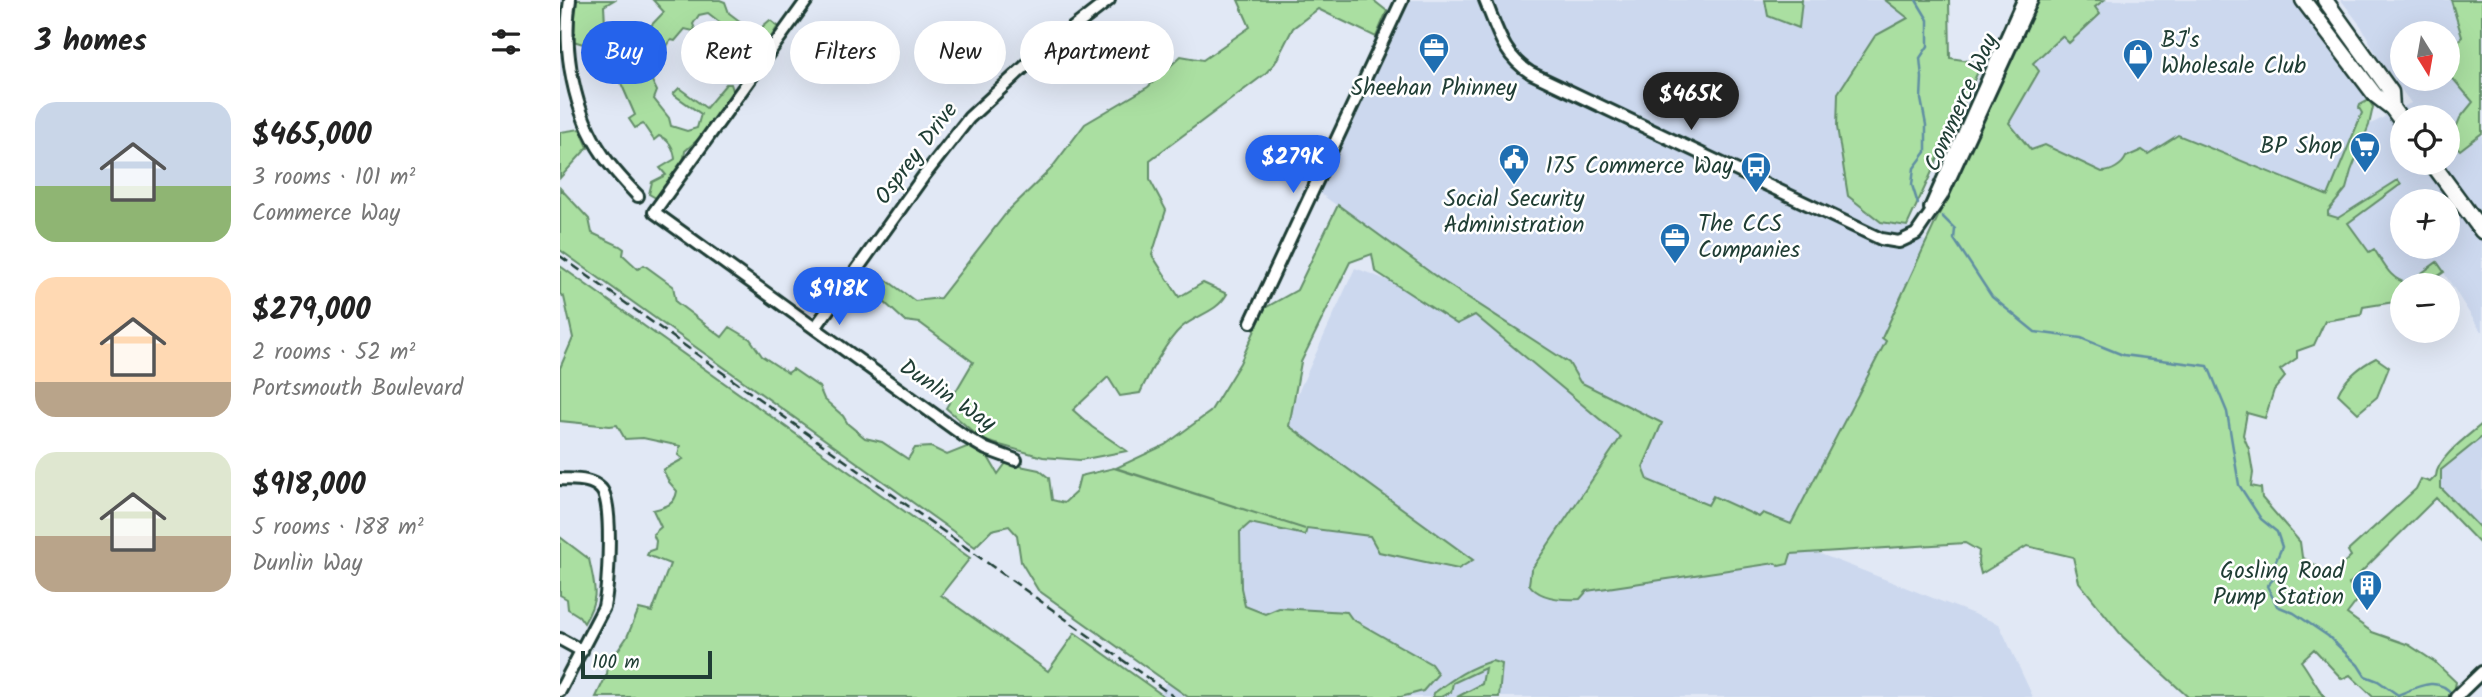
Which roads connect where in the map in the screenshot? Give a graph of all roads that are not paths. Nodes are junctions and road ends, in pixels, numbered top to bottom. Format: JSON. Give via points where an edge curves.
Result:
{"nodes":[{"id":1,"x":570,"y":0,"type":"edge"},
{"id":2,"x":807,"y":0,"type":"edge"},
{"id":3,"x":1109,"y":0,"type":"edge"},
{"id":4,"x":1401,"y":0,"type":"edge"},
{"id":5,"x":1485,"y":0,"type":"edge"},
{"id":6,"x":2023,"y":0,"type":"edge"},
{"id":7,"x":2032,"y":0,"type":"edge"},
{"id":8,"x":2303,"y":0,"type":"edge"},
{"id":9,"x":2325,"y":0,"type":"edge"},
{"id":10,"x":2392,"y":105,"type":"edge"},
{"id":11,"x":2390,"y":106,"type":"edge"},
{"id":12,"x":2441,"y":175,"type":"edge"},
{"id":13,"x":638,"y":196,"type":"dead end"},
{"id":14,"x":1926,"y":221,"type":"junction"},
{"id":15,"x":2482,"y":232,"type":"edge"},
{"id":16,"x":1251,"y":322,"type":"dead end"},
{"id":17,"x":815,"y":328,"type":"junction"},
{"id":18,"x":1016,"y":460,"type":"dead end"},
{"id":19,"x":560,"y":479,"type":"edge"},
{"id":20,"x":560,"y":639,"type":"edge"},
{"id":21,"x":582,"y":651,"type":"junction"},
{"id":22,"x":2482,"y":672,"type":"edge"},
{"id":23,"x":560,"y":691,"type":"edge"},
{"id":24,"x":2457,"y":696,"type":"edge"}],
"edges":[{"from":1,"to":13,"type":"street","via":[[571,65],[585,120],[603,155]]},
{"from":2,"to":17,"type":"street","name":"Dunlin Way","via":[[654,212]]},
{"from":3,"to":17,"type":"street","name":"Osprey Drive","via":[[1035,57],[969,118]]},
{"from":4,"to":16,"type":"street"},
{"from":5,"to":14,"type":"street","name":"Commerce Way","via":[[1504,46],[1518,64],[1543,79],[1881,239],[1905,240]]},
{"from":6,"to":14,"type":"street","name":"Commerce Way","via":[[1934,194]]},
{"from":7,"to":14,"type":"street","name":"Commerce Way","via":[[1942,196]]},
{"from":8,"to":11,"type":"main road","via":[[2375,95]]},
{"from":9,"to":10,"type":"main road","via":[[2391,92]]},
{"from":12,"to":15,"type":"main road"},
{"from":17,"to":18,"type":"street","name":"Dunlin Way","via":[[964,436]]},
{"from":19,"to":21,"type":"street","via":[[591,482],[606,495],[609,517],[606,600]]},
{"from":20,"to":21,"type":"street"},
{"from":21,"to":23,"type":"street"},
{"from":22,"to":24,"type":"street"}]}
